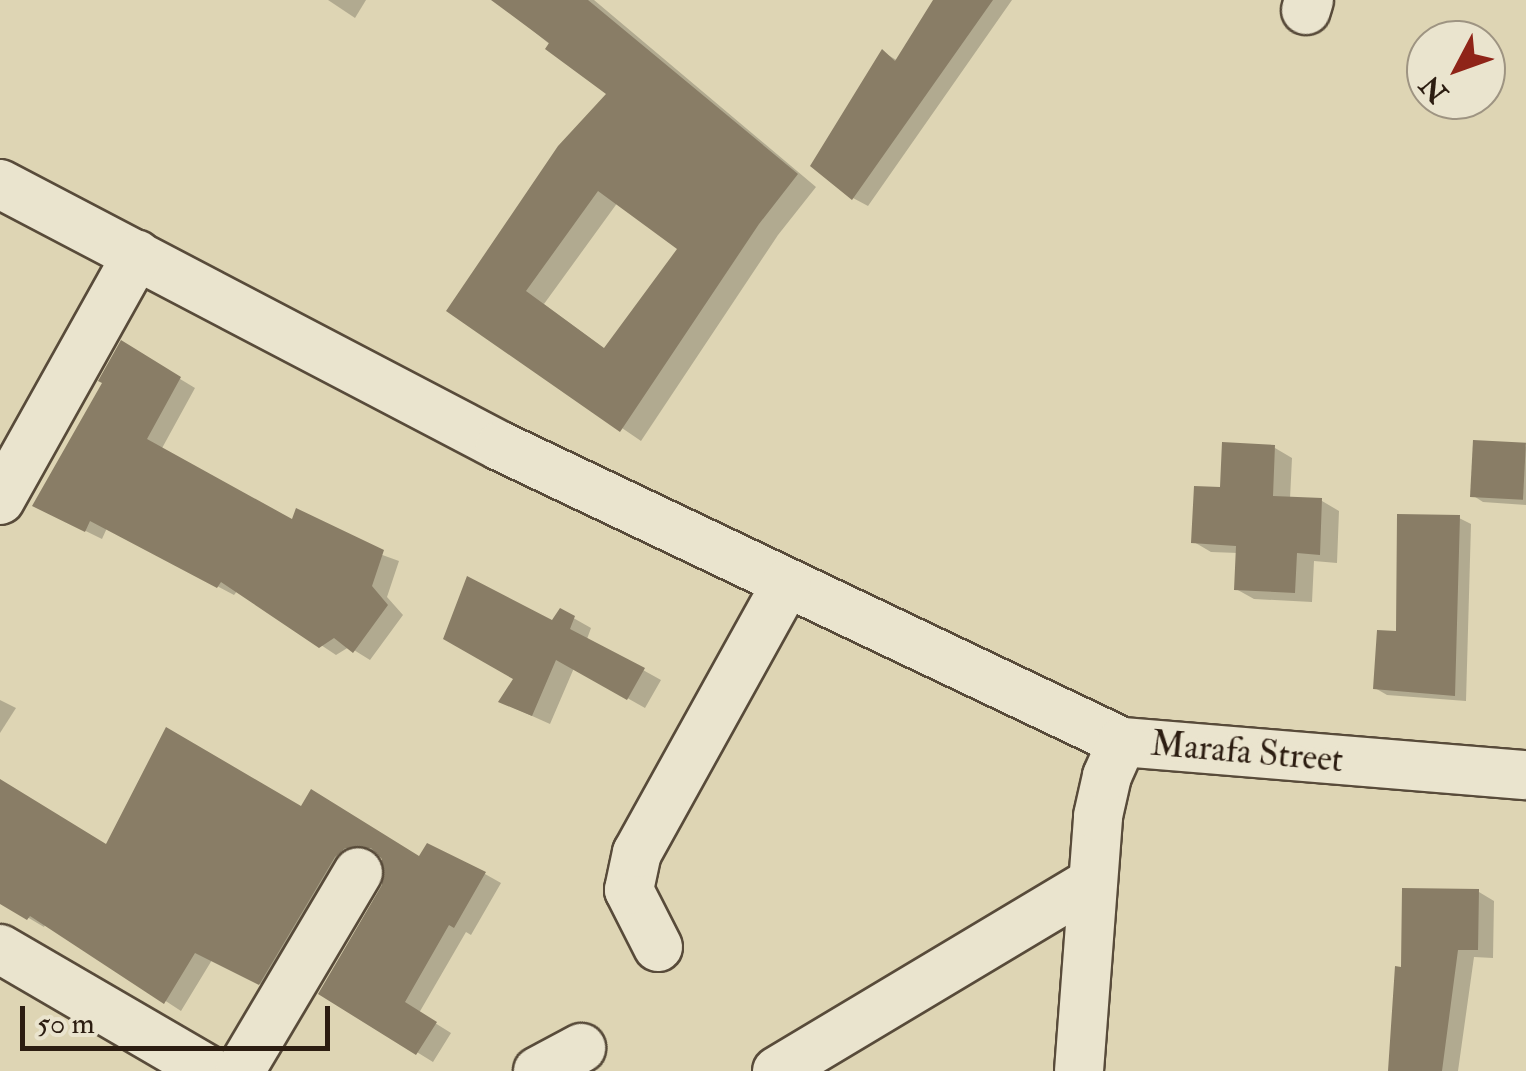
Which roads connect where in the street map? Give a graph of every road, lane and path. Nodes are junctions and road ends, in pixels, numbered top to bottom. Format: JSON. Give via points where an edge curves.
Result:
{"nodes":[{"id":1,"x":0,"y":184,"type":"edge"},
{"id":2,"x":137,"y":254,"type":"junction"},
{"id":3,"x":0,"y":500,"type":"edge"},
{"id":4,"x":786,"y":584,"type":"junction"},
{"id":5,"x":1122,"y":742,"type":"junction"},
{"id":6,"x":1526,"y":774,"type":"edge"},
{"id":7,"x":358,"y":872,"type":"dead end"},
{"id":8,"x":1092,"y":882,"type":"junction"},
{"id":9,"x":658,"y":947,"type":"dead end"},
{"id":10,"x":0,"y":948,"type":"edge"},
{"id":11,"x":581,"y":1048,"type":"dead end"},
{"id":12,"x":210,"y":1071,"type":"edge"},
{"id":13,"x":240,"y":1071,"type":"edge"},
{"id":14,"x":538,"y":1071,"type":"edge"},
{"id":15,"x":778,"y":1071,"type":"edge"},
{"id":16,"x":1079,"y":1071,"type":"edge"}],
"edges":[{"from":1,"to":2,"type":"street"},
{"from":2,"to":3,"type":"street"},
{"from":2,"to":4,"type":"street","via":[[500,446]]},
{"from":4,"to":5,"type":"street"},
{"from":4,"to":9,"type":"street","via":[[637,853],[629,890]]},
{"from":5,"to":6,"type":"street","name":"Marafa Street"},
{"from":5,"to":8,"type":"street","name":"Marafa Street","via":[[1106,776]]},
{"from":7,"to":13,"type":"street"},
{"from":8,"to":15,"type":"street"},
{"from":8,"to":16,"type":"street","name":"Marafa Street"},
{"from":10,"to":12,"type":"street"},
{"from":11,"to":14,"type":"street"}]}
